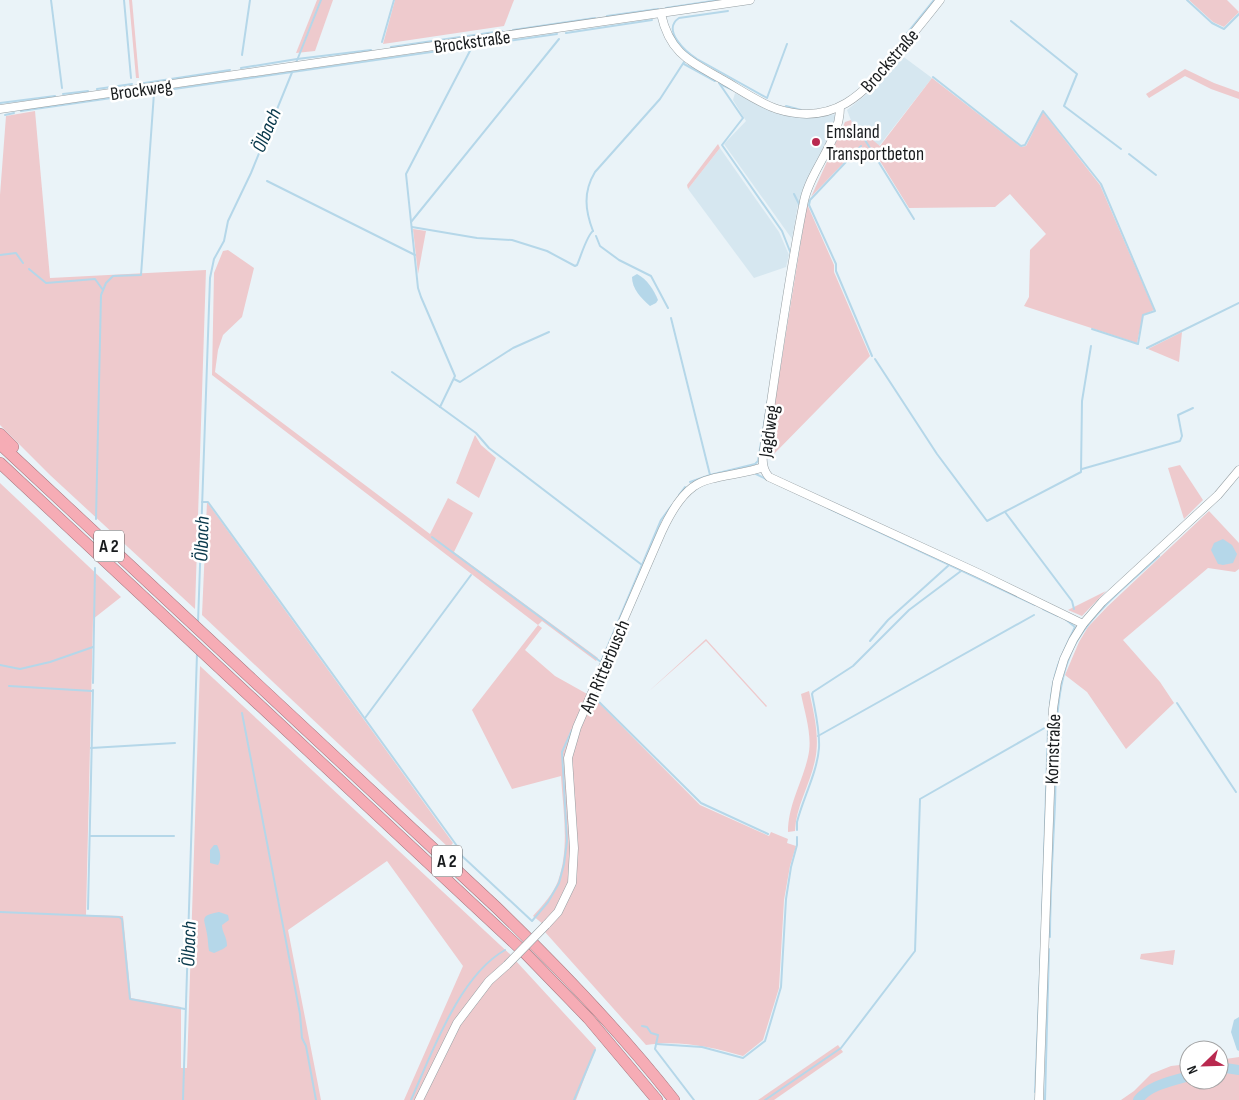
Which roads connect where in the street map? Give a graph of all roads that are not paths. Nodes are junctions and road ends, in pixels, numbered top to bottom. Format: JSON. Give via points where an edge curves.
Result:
{"nodes":[{"id":1,"x":750,"y":0,"type":"edge"},
{"id":2,"x":940,"y":0,"type":"edge"},
{"id":3,"x":661,"y":14,"type":"junction"},
{"id":4,"x":282,"y":68,"type":"joint"},
{"id":5,"x":840,"y":107,"type":"junction"},
{"id":6,"x":0,"y":109,"type":"edge"},
{"id":7,"x":0,"y":434,"type":"edge"},
{"id":8,"x":0,"y":444,"type":"edge"},
{"id":9,"x":0,"y":463,"type":"edge"},
{"id":10,"x":763,"y":467,"type":"junction"},
{"id":11,"x":1239,"y":470,"type":"edge"},
{"id":12,"x":0,"y":472,"type":"edge"},
{"id":13,"x":51,"y":492,"type":"junction"},
{"id":14,"x":42,"y":502,"type":"junction"},
{"id":15,"x":1083,"y":624,"type":"junction"},
{"id":16,"x":419,"y":1100,"type":"edge"},
{"id":17,"x":657,"y":1100,"type":"edge"},
{"id":18,"x":674,"y":1100,"type":"edge"},
{"id":19,"x":1039,"y":1100,"type":"edge"}],
"edges":[{"from":1,"to":3,"type":"street","name":"Brockstraße"},
{"from":2,"to":5,"type":"street","name":"Brockstraße","via":[[874,82]]},
{"from":3,"to":4,"type":"street","name":"Brockstraße"},
{"from":3,"to":5,"type":"street","name":"Brockstraße","via":[[671,42],[681,55],[760,100],[776,108],[810,114]]},
{"from":4,"to":6,"type":"street","name":"Brockweg"},
{"from":5,"to":10,"type":"street","name":"Jagdweg","via":[[840,120],[834,137],[805,199]]},
{"from":7,"to":13,"type":"highway"},
{"from":8,"to":13,"type":"highway","number":"A 2"},
{"from":9,"to":14,"type":"highway","number":"A 2"},
{"from":10,"to":15,"type":"street","name":"Jagdweg","via":[[769,477]]},
{"from":10,"to":16,"type":"street","name":"Am Ritterbusch","bridge":true,"via":[[692,487],[670,514],[577,727],[568,758],[574,848],[572,884],[558,912],[490,981],[457,1022]]},
{"from":11,"to":15,"type":"street","name":"Kornstraße","via":[[1218,495],[1102,602]]},
{"from":12,"to":14,"type":"highway","via":[[18,488]]},
{"from":13,"to":18,"type":"highway","number":"A 2","via":[[563,972]]},
{"from":14,"to":17,"type":"highway","number":"A 2","via":[[525,952],[594,1025]]},
{"from":15,"to":19,"type":"street","name":"Kornstraße","via":[[1064,659],[1054,709]]}]}
